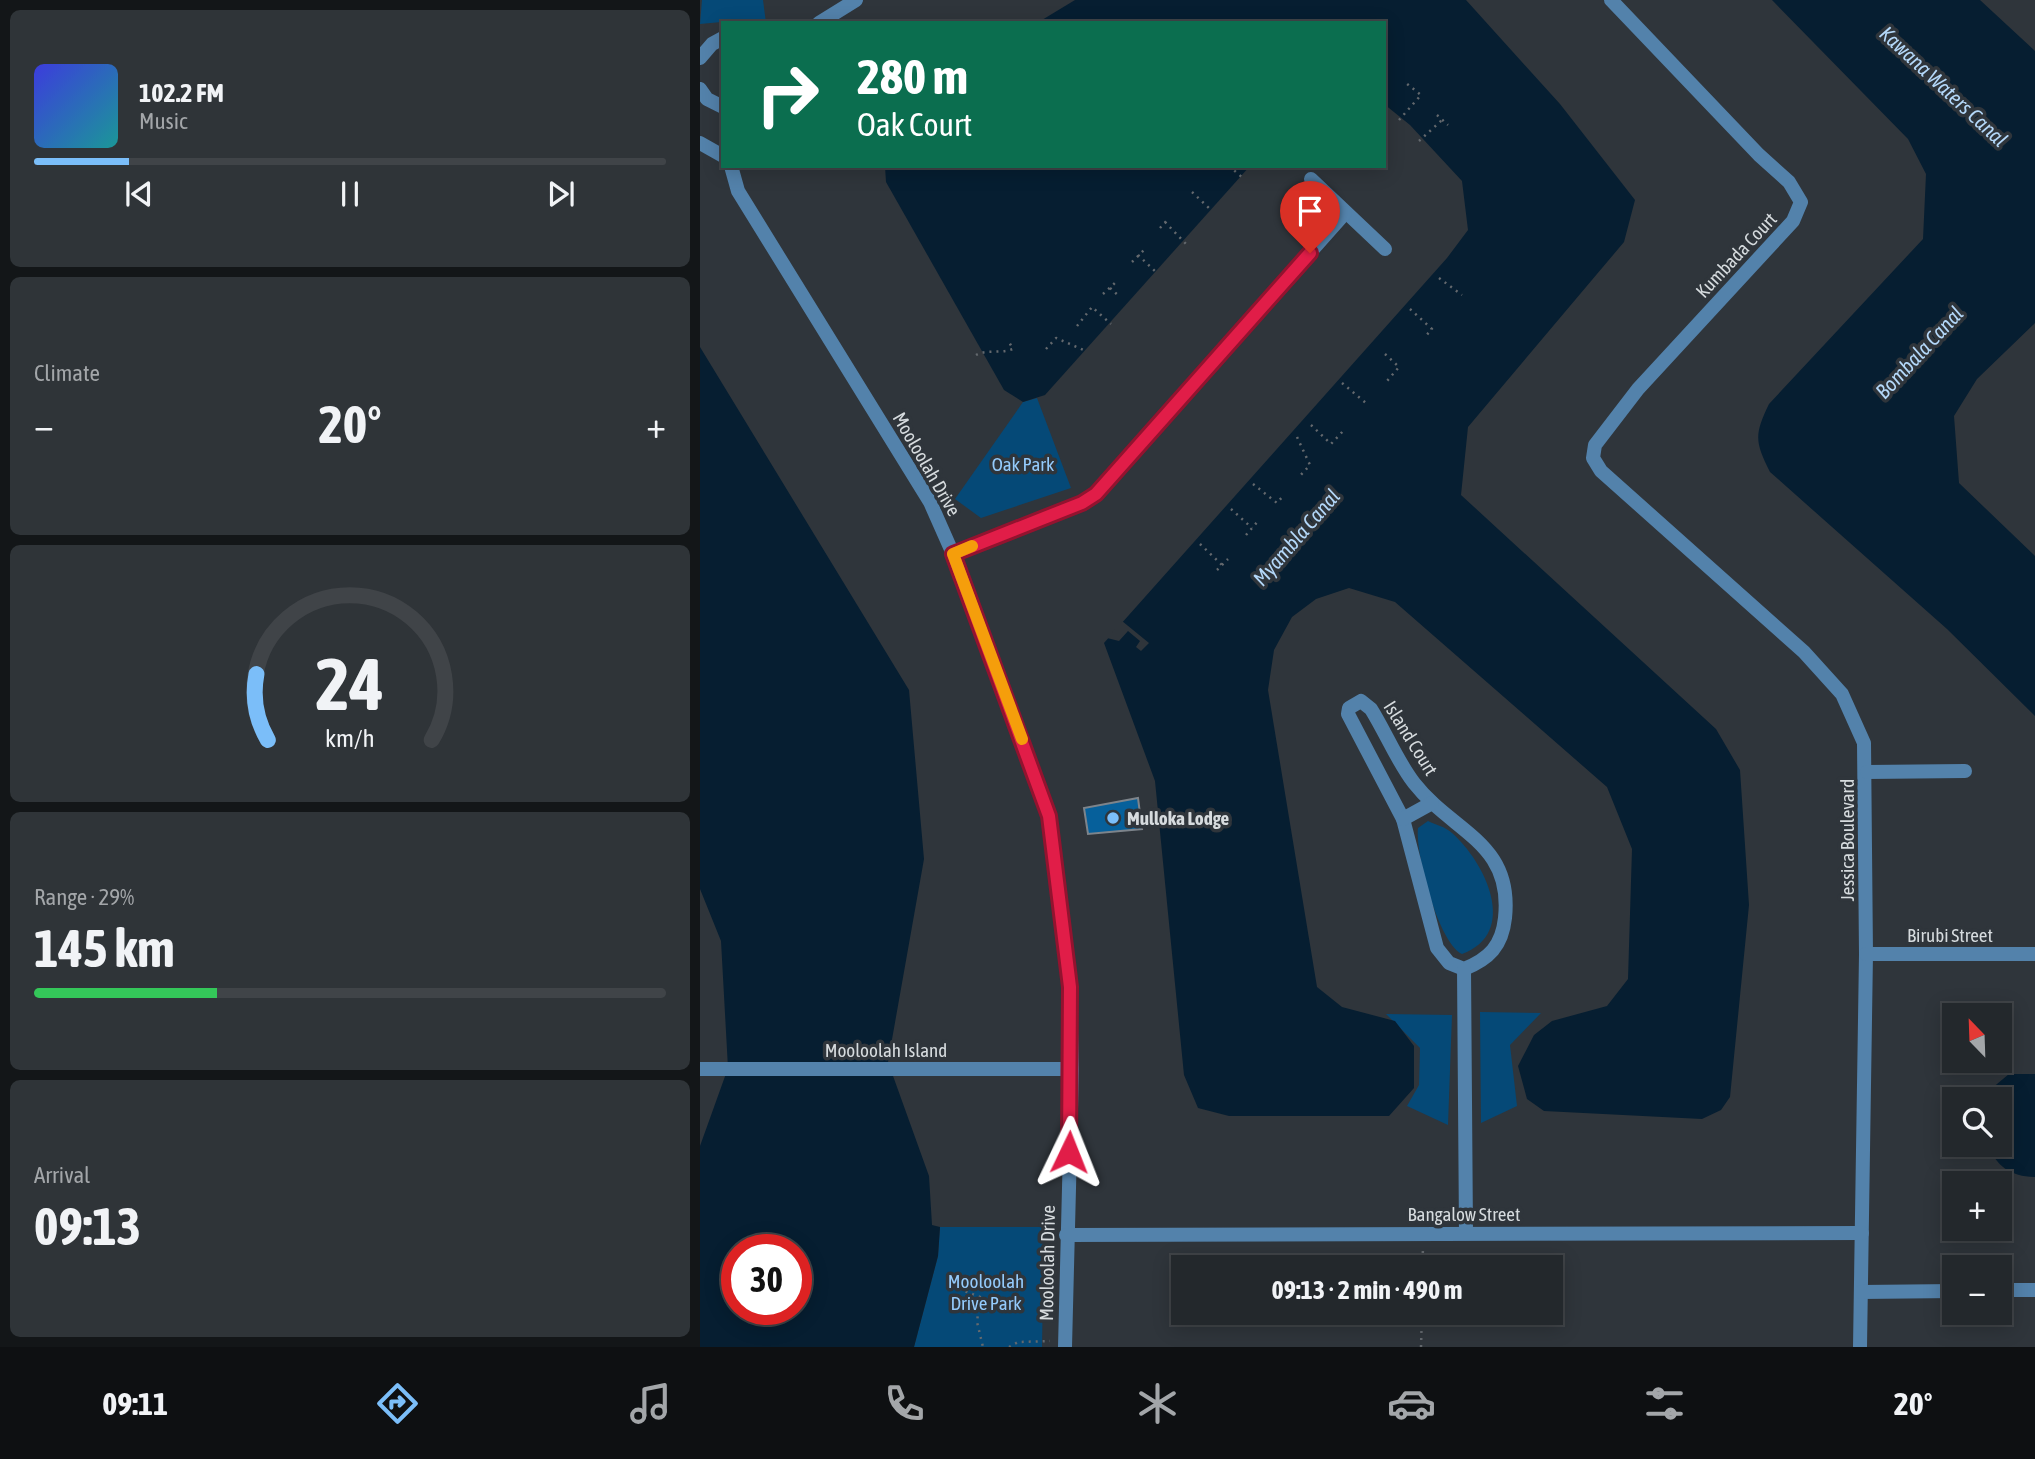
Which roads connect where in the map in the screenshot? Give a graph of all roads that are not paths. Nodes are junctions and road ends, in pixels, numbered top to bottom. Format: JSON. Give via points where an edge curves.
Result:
{"nodes":[{"id":1,"x":856,"y":0,"type":"edge"},
{"id":2,"x":1611,"y":0,"type":"edge"},
{"id":3,"x":822,"y":21,"type":"edge"},
{"id":4,"x":721,"y":39,"type":"edge"},
{"id":5,"x":701,"y":53,"type":"edge"},
{"id":6,"x":700,"y":89,"type":"edge"},
{"id":7,"x":721,"y":106,"type":"edge"},
{"id":8,"x":700,"y":143,"type":"edge"},
{"id":9,"x":721,"y":155,"type":"edge"},
{"id":10,"x":732,"y":168,"type":"edge"},
{"id":11,"x":1311,"y":179,"type":"dead end"},
{"id":12,"x":1345,"y":213,"type":"junction"},
{"id":13,"x":1385,"y":249,"type":"dead end"},
{"id":14,"x":1595,"y":445,"type":"joint"},
{"id":15,"x":953,"y":554,"type":"junction"},
{"id":16,"x":1965,"y":771,"type":"dead end"},
{"id":17,"x":1867,"y":772,"type":"junction"},
{"id":18,"x":1432,"y":803,"type":"junction"},
{"id":19,"x":1403,"y":819,"type":"junction"},
{"id":20,"x":1866,"y":954,"type":"junction"},
{"id":21,"x":2035,"y":954,"type":"edge"},
{"id":22,"x":1464,"y":969,"type":"junction"},
{"id":23,"x":704,"y":1069,"type":"edge"},
{"id":24,"x":1072,"y":1069,"type":"junction"},
{"id":25,"x":1466,"y":1233,"type":"junction"},
{"id":26,"x":1862,"y":1233,"type":"junction"},
{"id":27,"x":1066,"y":1235,"type":"junction"},
{"id":28,"x":2012,"y":1290,"type":"edge"},
{"id":29,"x":2035,"y":1290,"type":"edge"},
{"id":30,"x":1942,"y":1291,"type":"edge"},
{"id":31,"x":1861,"y":1292,"type":"junction"},
{"id":32,"x":1065,"y":1343,"type":"edge"},
{"id":33,"x":1860,"y":1347,"type":"edge"}],
"edges":[{"from":1,"to":3,"type":"street"},
{"from":2,"to":14,"type":"street","name":"Kumbada Court","via":[[1789,182],[1801,202],[1793,221],[1638,389]]},
{"from":4,"to":5,"type":"street"},
{"from":6,"to":7,"type":"street"},
{"from":8,"to":9,"type":"street"},
{"from":10,"to":15,"type":"street","name":"Mooloolah Drive","via":[[738,191],[930,502]]},
{"from":11,"to":12,"type":"street"},
{"from":12,"to":13,"type":"street"},
{"from":12,"to":15,"type":"street","via":[[1096,494]]},
{"from":14,"to":17,"type":"street","name":"Jessica Boulevard","via":[[1593,458],[1601,471],[1804,652],[1842,694],[1864,743]]},
{"from":15,"to":24,"type":"street","name":"Mooloolah Drive","via":[[1049,816],[1069,975]]},
{"from":16,"to":17,"type":"street"},
{"from":17,"to":20,"type":"street","name":"Jessica Boulevard"},
{"from":18,"to":19,"type":"street"},
{"from":18,"to":19,"type":"street","name":"Island Court","via":[[1413,782],[1368,705],[1355,704],[1348,714]]},
{"from":18,"to":22,"type":"street","name":"Island Court","via":[[1493,856],[1507,895],[1502,936],[1485,960]]},
{"from":19,"to":22,"type":"street","name":"Island Court","via":[[1431,933],[1449,963]]},
{"from":20,"to":21,"type":"street","name":"Birubi Street"},
{"from":20,"to":26,"type":"street","name":"Jessica Boulevard"},
{"from":22,"to":25,"type":"street"},
{"from":23,"to":24,"type":"street","name":"Mooloolah Island"},
{"from":24,"to":27,"type":"street","name":"Mooloolah Drive"},
{"from":25,"to":26,"type":"street","name":"Bangalow Street"},
{"from":25,"to":27,"type":"street","name":"Bangalow Street"},
{"from":26,"to":31,"type":"street","name":"Jessica Boulevard"},
{"from":27,"to":32,"type":"street","name":"Mooloolah Drive"},
{"from":28,"to":29,"type":"street"},
{"from":30,"to":31,"type":"street"},
{"from":31,"to":33,"type":"street","name":"Jessica Boulevard"}]}
